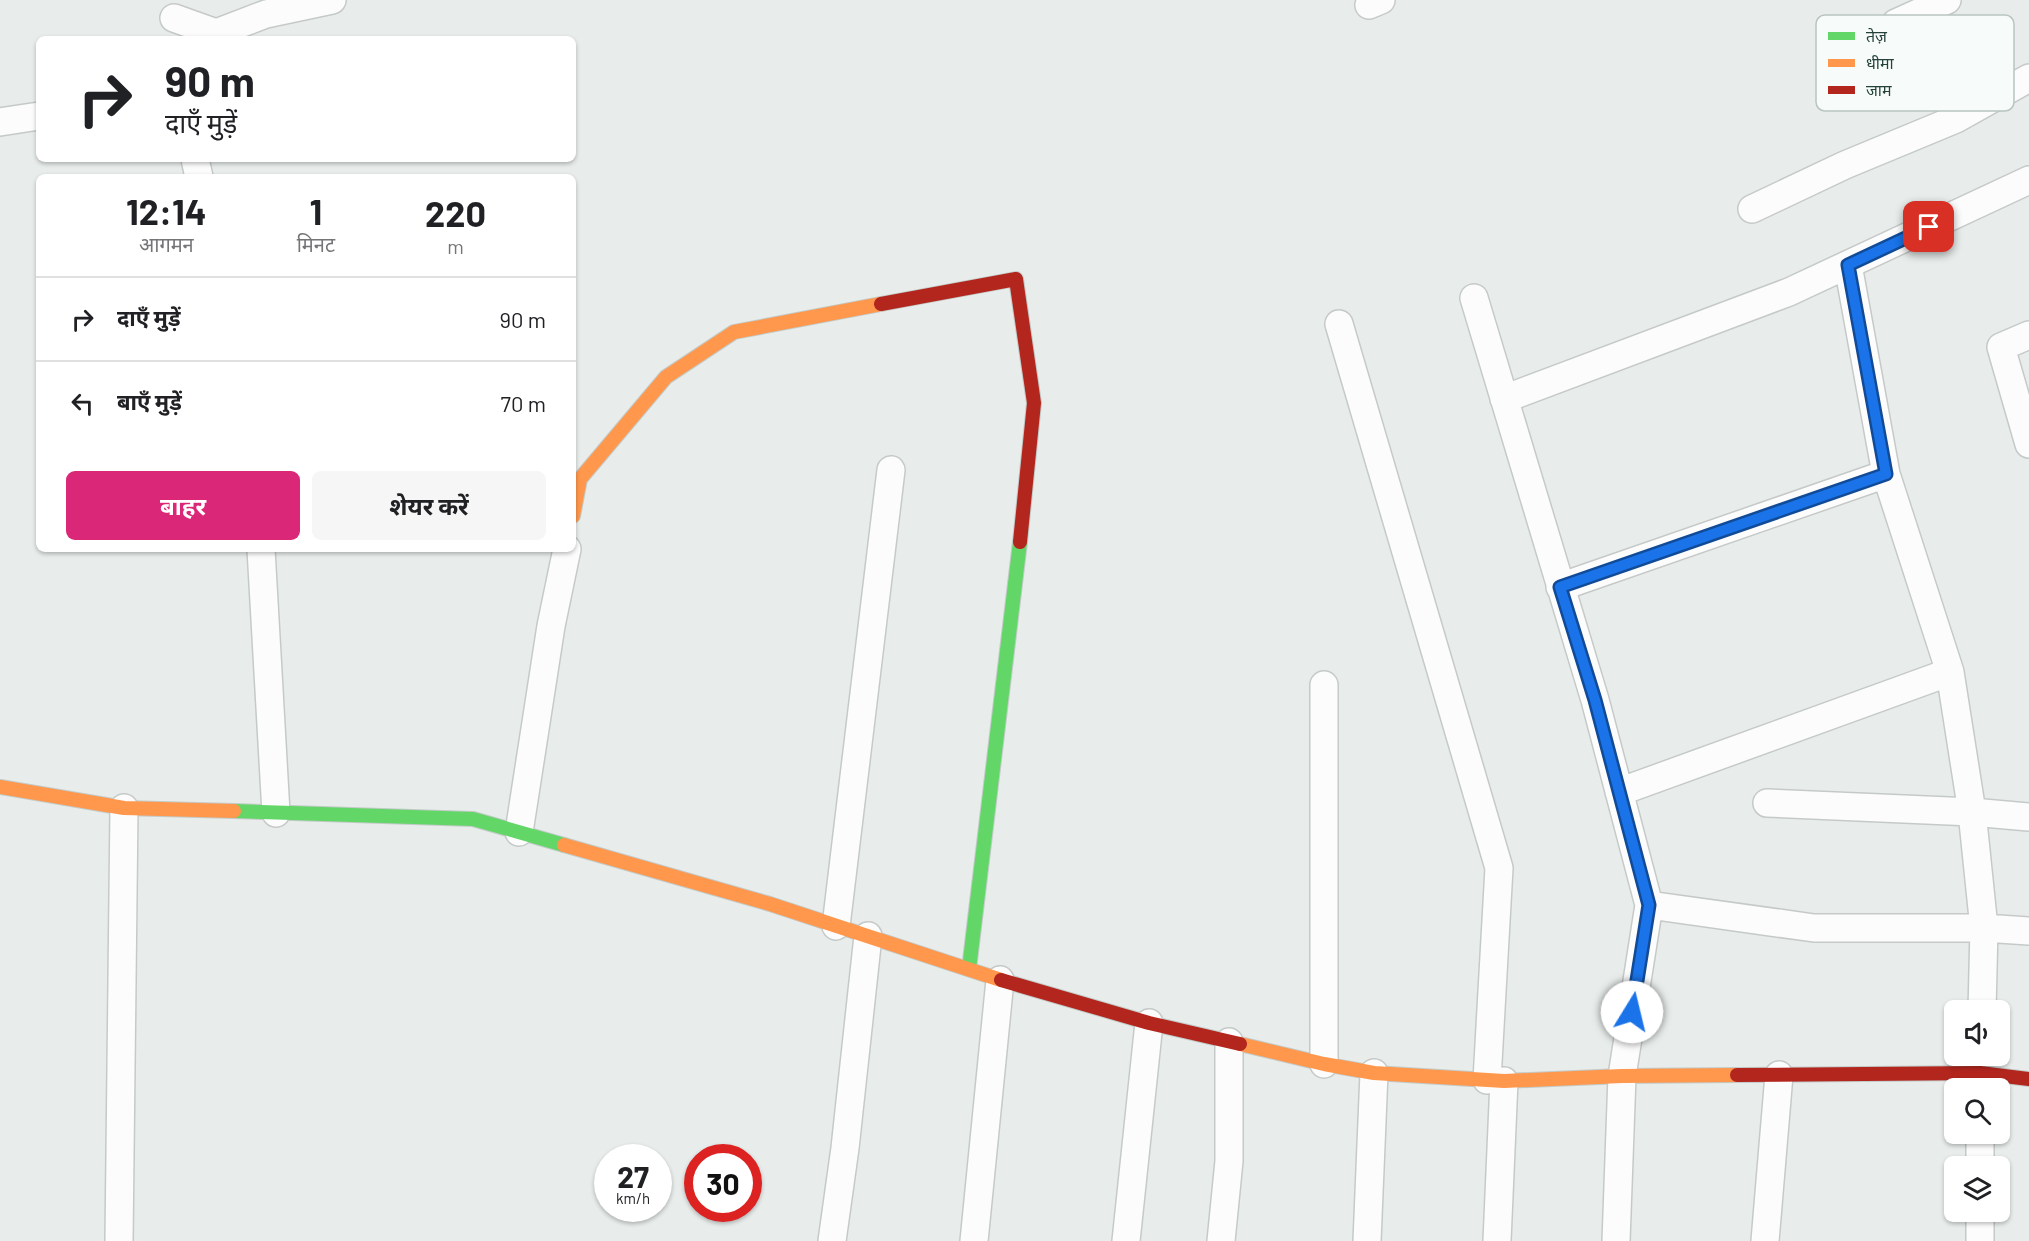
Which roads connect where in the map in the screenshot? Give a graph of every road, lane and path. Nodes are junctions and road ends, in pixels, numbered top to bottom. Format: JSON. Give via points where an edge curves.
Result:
{"nodes":[{"id":1,"x":332,"y":0,"type":"edge"},
{"id":2,"x":1947,"y":0,"type":"edge"},
{"id":3,"x":1914,"y":15,"type":"edge"},
{"id":4,"x":174,"y":19,"type":"edge"},
{"id":5,"x":2029,"y":78,"type":"edge"},
{"id":6,"x":2014,"y":86,"type":"edge"},
{"id":7,"x":1969,"y":111,"type":"edge"},
{"id":8,"x":36,"y":116,"type":"edge"},
{"id":9,"x":0,"y":122,"type":"edge"},
{"id":10,"x":2029,"y":180,"type":"edge"},
{"id":11,"x":1752,"y":209,"type":"dead end"},
{"id":12,"x":1848,"y":265,"type":"junction"},
{"id":13,"x":1474,"y":298,"type":"dead end"},
{"id":14,"x":1339,"y":324,"type":"dead end"},
{"id":15,"x":2029,"y":335,"type":"edge"},
{"id":16,"x":1504,"y":399,"type":"junction"},
{"id":17,"x":2029,"y":444,"type":"edge"},
{"id":18,"x":891,"y":470,"type":"dead end"},
{"id":19,"x":1886,"y":474,"type":"junction"},
{"id":20,"x":576,"y":500,"type":"edge"},
{"id":21,"x":261,"y":552,"type":"edge"},
{"id":22,"x":566,"y":552,"type":"edge"},
{"id":23,"x":1560,"y":587,"type":"junction"},
{"id":24,"x":1950,"y":672,"type":"junction"},
{"id":25,"x":1324,"y":685,"type":"dead end"},
{"id":26,"x":0,"y":787,"type":"edge"},
{"id":27,"x":1619,"y":792,"type":"junction"},
{"id":28,"x":1767,"y":803,"type":"dead end"},
{"id":29,"x":124,"y":808,"type":"junction"},
{"id":30,"x":1972,"y":812,"type":"junction"},
{"id":31,"x":276,"y":813,"type":"junction"},
{"id":32,"x":2029,"y":816,"type":"edge"},
{"id":33,"x":519,"y":832,"type":"junction"},
{"id":34,"x":1649,"y":905,"type":"junction"},
{"id":35,"x":836,"y":926,"type":"junction"},
{"id":36,"x":1984,"y":928,"type":"junction"},
{"id":37,"x":2029,"y":931,"type":"edge"},
{"id":38,"x":868,"y":936,"type":"junction"},
{"id":39,"x":969,"y":969,"type":"junction"},
{"id":40,"x":1000,"y":980,"type":"junction"},
{"id":41,"x":1982,"y":1000,"type":"edge"},
{"id":42,"x":1149,"y":1023,"type":"junction"},
{"id":43,"x":1229,"y":1042,"type":"junction"},
{"id":44,"x":1324,"y":1064,"type":"junction"},
{"id":45,"x":1374,"y":1073,"type":"junction"},
{"id":46,"x":1980,"y":1073,"type":"edge"},
{"id":47,"x":1779,"y":1075,"type":"junction"},
{"id":48,"x":1622,"y":1077,"type":"junction"},
{"id":49,"x":2029,"y":1079,"type":"edge"},
{"id":50,"x":1496,"y":1080,"type":"junction"},
{"id":51,"x":1980,"y":1222,"type":"edge"},
{"id":52,"x":119,"y":1241,"type":"edge"},
{"id":53,"x":832,"y":1241,"type":"edge"},
{"id":54,"x":974,"y":1241,"type":"edge"},
{"id":55,"x":1126,"y":1241,"type":"edge"},
{"id":56,"x":1221,"y":1241,"type":"edge"},
{"id":57,"x":1367,"y":1241,"type":"edge"},
{"id":58,"x":1497,"y":1241,"type":"edge"},
{"id":59,"x":1616,"y":1241,"type":"edge"},
{"id":60,"x":1766,"y":1241,"type":"edge"},
{"id":61,"x":1980,"y":1241,"type":"edge"}],
"edges":[{"from":1,"to":4,"type":"street","via":[[266,14],[216,33]]},
{"from":2,"to":3,"type":"street"},
{"from":5,"to":6,"type":"street"},
{"from":7,"to":11,"type":"street"},
{"from":8,"to":9,"type":"street"},
{"from":10,"to":12,"type":"street"},
{"from":12,"to":16,"type":"street","via":[[1789,292]]},
{"from":12,"to":19,"type":"street"},
{"from":13,"to":16,"type":"street"},
{"from":14,"to":50,"type":"street","via":[[1499,868]]},
{"from":15,"to":17,"type":"street","via":[[2001,347]]},
{"from":16,"to":23,"type":"street"},
{"from":18,"to":35,"type":"street"},
{"from":19,"to":23,"type":"street"},
{"from":19,"to":24,"type":"street"},
{"from":20,"to":39,"type":"street","via":[[580,479],[666,377],[734,332],[1016,279],[1034,402]]},
{"from":21,"to":31,"type":"street"},
{"from":22,"to":33,"type":"street"},
{"from":23,"to":27,"type":"street"},
{"from":24,"to":27,"type":"street"},
{"from":24,"to":30,"type":"street"},
{"from":25,"to":44,"type":"street"},
{"from":26,"to":29,"type":"street"},
{"from":27,"to":34,"type":"street"},
{"from":28,"to":30,"type":"street"},
{"from":29,"to":31,"type":"street"},
{"from":29,"to":52,"type":"street"},
{"from":30,"to":32,"type":"street"},
{"from":30,"to":36,"type":"street"},
{"from":31,"to":33,"type":"street","via":[[473,819]]},
{"from":33,"to":35,"type":"street"},
{"from":34,"to":36,"type":"street","via":[[1814,928]]},
{"from":34,"to":48,"type":"street"},
{"from":35,"to":38,"type":"street"},
{"from":36,"to":37,"type":"street"},
{"from":36,"to":41,"type":"street"},
{"from":38,"to":39,"type":"street"},
{"from":38,"to":53,"type":"street"},
{"from":39,"to":40,"type":"street"},
{"from":40,"to":42,"type":"street"},
{"from":40,"to":54,"type":"street"},
{"from":42,"to":43,"type":"street"},
{"from":42,"to":55,"type":"street"},
{"from":43,"to":44,"type":"street"},
{"from":43,"to":56,"type":"street","via":[[1229,1161]]},
{"from":44,"to":45,"type":"street"},
{"from":45,"to":50,"type":"street"},
{"from":45,"to":57,"type":"street"},
{"from":46,"to":47,"type":"street"},
{"from":46,"to":49,"type":"street"},
{"from":47,"to":48,"type":"street"},
{"from":47,"to":60,"type":"street"},
{"from":48,"to":50,"type":"street"},
{"from":48,"to":59,"type":"street"},
{"from":50,"to":58,"type":"street"},
{"from":51,"to":61,"type":"street"}]}
